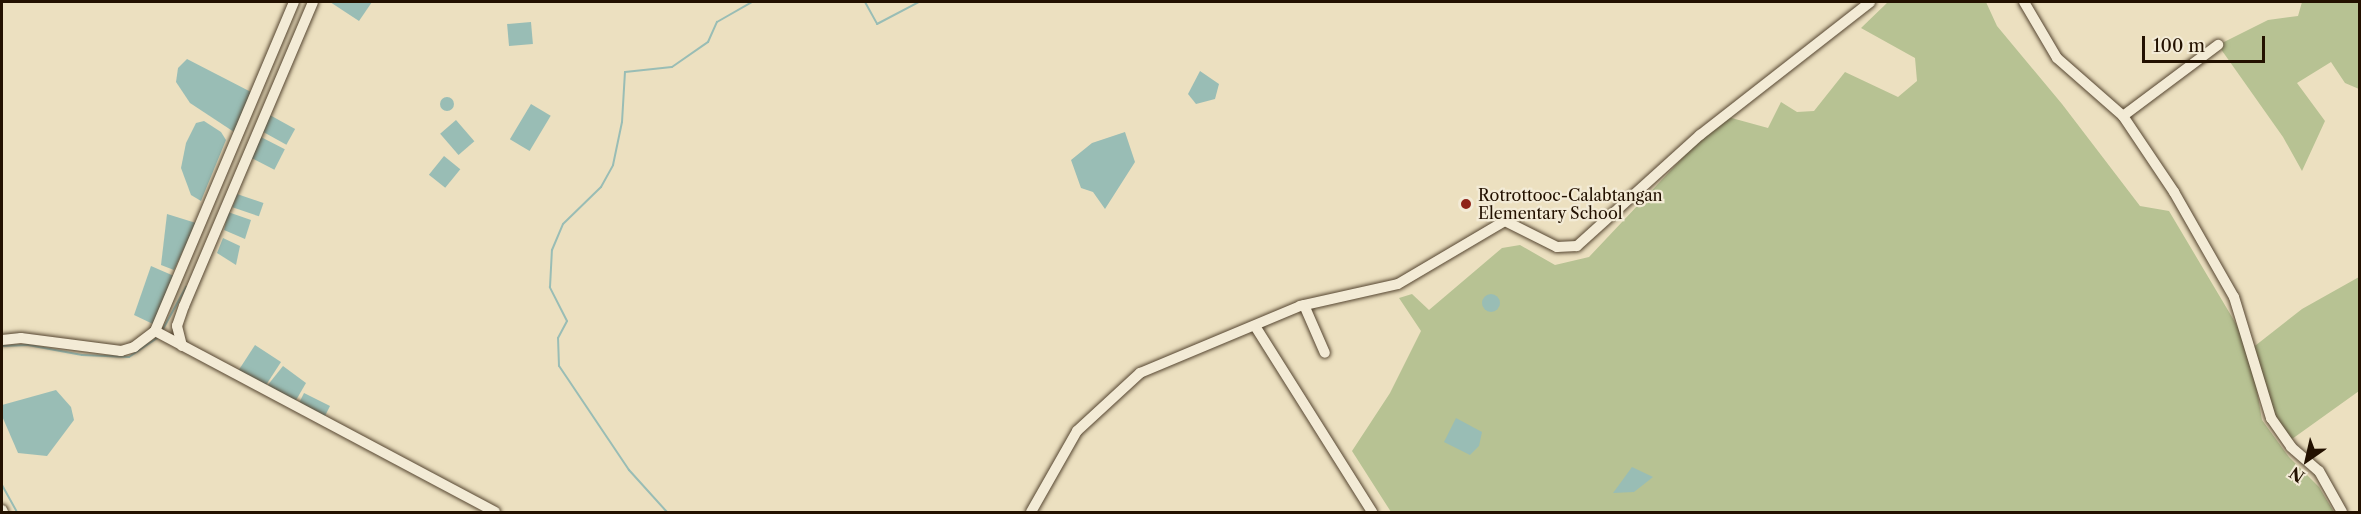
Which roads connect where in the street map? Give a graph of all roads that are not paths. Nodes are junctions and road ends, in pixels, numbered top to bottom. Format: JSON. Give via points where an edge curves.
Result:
{"nodes":[{"id":1,"x":294,"y":2,"type":"edge"},
{"id":2,"x":313,"y":2,"type":"edge"},
{"id":3,"x":1870,"y":2,"type":"edge"},
{"id":4,"x":2024,"y":2,"type":"edge"},
{"id":5,"x":2218,"y":45,"type":"dead end"},
{"id":6,"x":2123,"y":116,"type":"junction"},
{"id":7,"x":1304,"y":305,"type":"junction"},
{"id":8,"x":1255,"y":326,"type":"junction"},
{"id":9,"x":155,"y":331,"type":"junction"},
{"id":10,"x":2,"y":340,"type":"edge"},
{"id":11,"x":182,"y":346,"type":"junction"},
{"id":12,"x":1325,"y":353,"type":"dead end"},
{"id":13,"x":495,"y":513,"type":"edge"},
{"id":14,"x":1031,"y":513,"type":"edge"},
{"id":15,"x":1372,"y":513,"type":"edge"},
{"id":16,"x":2342,"y":513,"type":"edge"}],
"edges":[{"from":1,"to":9,"type":"street"},
{"from":2,"to":11,"type":"street","via":[[184,306],[177,326]]},
{"from":3,"to":7,"type":"street","via":[[1700,135],[1577,246],[1557,247],[1505,221],[1398,284]]},
{"from":4,"to":6,"type":"street","via":[[2057,58]]},
{"from":5,"to":6,"type":"street"},
{"from":6,"to":16,"type":"street","via":[[2174,192],[2234,297],[2271,418],[2291,447],[2319,471]]},
{"from":7,"to":8,"type":"street"},
{"from":7,"to":12,"type":"street"},
{"from":8,"to":14,"type":"street","via":[[1140,373],[1077,431]]},
{"from":8,"to":15,"type":"street"},
{"from":9,"to":10,"type":"street","via":[[134,347],[121,351],[21,338]]},
{"from":9,"to":11,"type":"street"},
{"from":11,"to":13,"type":"street"}]}
